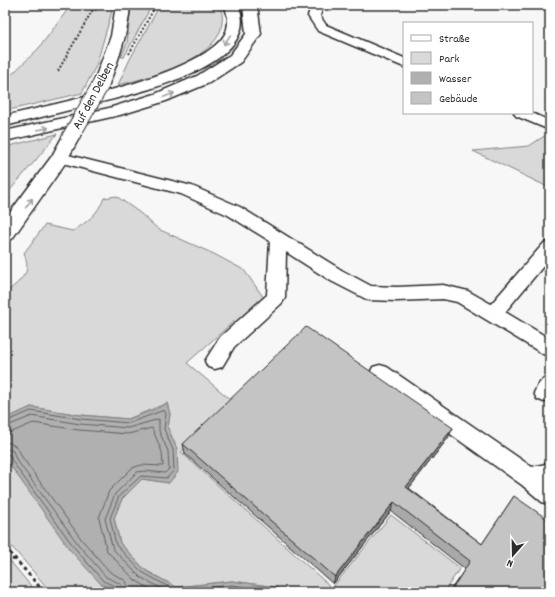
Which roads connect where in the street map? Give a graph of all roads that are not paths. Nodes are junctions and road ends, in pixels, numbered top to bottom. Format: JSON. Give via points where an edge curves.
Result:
{"nodes":[{"id":1,"x":123,"y":5,"type":"edge"},
{"id":2,"x":231,"y":5,"type":"edge"},
{"id":3,"x":250,"y":5,"type":"edge"},
{"id":4,"x":317,"y":5,"type":"edge"},
{"id":5,"x":403,"y":63,"type":"edge"},
{"id":6,"x":523,"y":114,"type":"edge"},
{"id":7,"x":5,"y":121,"type":"edge"},
{"id":8,"x":550,"y":126,"type":"edge"},
{"id":9,"x":5,"y":136,"type":"edge"},
{"id":10,"x":70,"y":138,"type":"junction"},
{"id":11,"x":60,"y":158,"type":"junction"},
{"id":12,"x":5,"y":210,"type":"edge"},
{"id":13,"x":5,"y":234,"type":"edge"},
{"id":14,"x":278,"y":238,"type":"junction"},
{"id":15,"x":550,"y":247,"type":"edge"},
{"id":16,"x":493,"y":314,"type":"junction"},
{"id":17,"x":550,"y":348,"type":"edge"},
{"id":18,"x":215,"y":361,"type":"dead end"},
{"id":19,"x":380,"y":373,"type":"dead end"},
{"id":20,"x":540,"y":475,"type":"edge"},
{"id":21,"x":550,"y":494,"type":"edge"}],
"edges":[{"from":1,"to":10,"type":"main road","name":"Auf den Delben","bridge":true,"via":[[116,48],[101,84]]},
{"from":2,"to":7,"type":"main road","one_way":true,"via":[[236,14],[236,22],[226,43],[193,67],[170,77],[92,100]]},
{"from":9,"to":3,"type":"main road","one_way":true,"via":[[70,124],[130,108],[170,95],[208,77],[235,59],[250,41],[255,22]]},
{"from":4,"to":5,"type":"street","via":[[314,16],[322,28]]},
{"from":6,"to":8,"type":"street"},
{"from":10,"to":11,"type":"main road","name":"Auf den Delben"},
{"from":10,"to":12,"type":"main road","name":"Auf den Delben","via":[[26,183]]},
{"from":13,"to":11,"type":"main road","name":"Auf den Delben","one_way":true},
{"from":11,"to":14,"type":"street","via":[[186,190],[234,211]]},
{"from":14,"to":16,"type":"street","via":[[368,293],[443,292],[462,296]]},
{"from":14,"to":18,"type":"street","via":[[276,298],[227,342]]},
{"from":15,"to":16,"type":"street"},
{"from":16,"to":17,"type":"street"},
{"from":19,"to":20,"type":"street"},
{"from":20,"to":21,"type":"street"}]}
